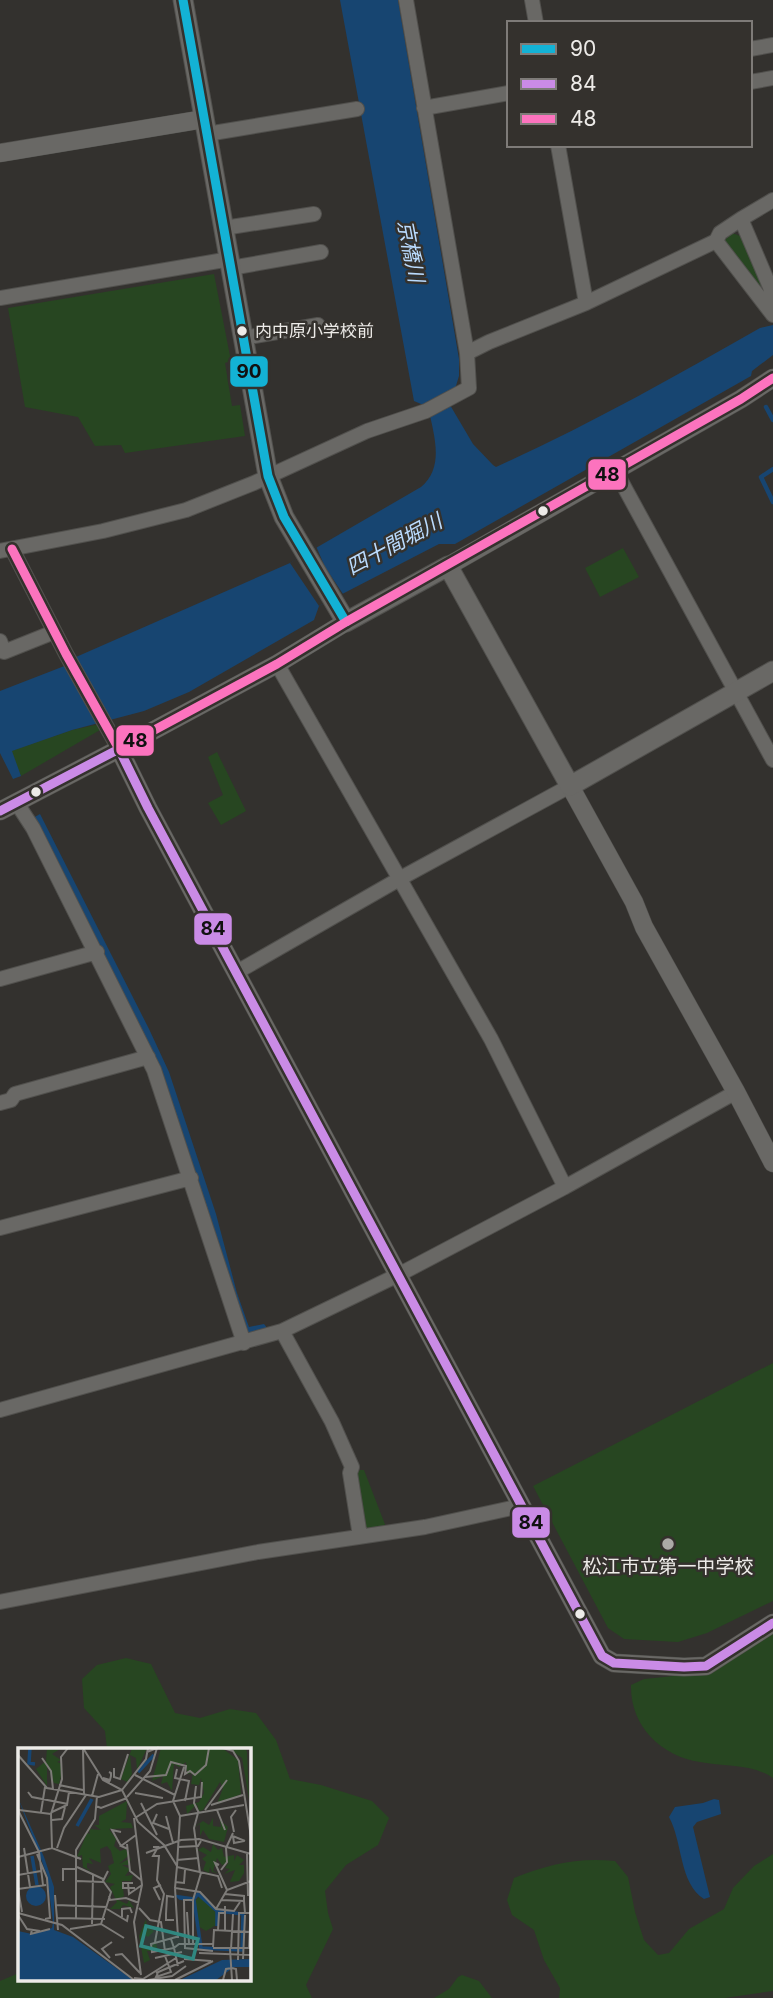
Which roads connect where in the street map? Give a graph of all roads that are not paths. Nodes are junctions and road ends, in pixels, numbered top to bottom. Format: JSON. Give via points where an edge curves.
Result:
{"nodes":[{"id":1,"x":183,"y":0,"type":"edge"},
{"id":2,"x":406,"y":0,"type":"edge"},
{"id":3,"x":532,"y":0,"type":"edge"},
{"id":4,"x":536,"y":21,"type":"edge"},
{"id":5,"x":773,"y":45,"type":"edge"},
{"id":6,"x":752,"y":49,"type":"edge"},
{"id":7,"x":752,"y":82,"type":"edge"},
{"id":8,"x":772,"y":82,"type":"edge"},
{"id":9,"x":507,"y":93,"type":"edge"},
{"id":10,"x":424,"y":108,"type":"junction"},
{"id":11,"x":357,"y":109,"type":"dead end"},
{"id":12,"x":206,"y":127,"type":"junction"},
{"id":13,"x":558,"y":147,"type":"edge"},
{"id":14,"x":0,"y":153,"type":"edge"},
{"id":15,"x":773,"y":200,"type":"edge"},
{"id":16,"x":314,"y":214,"type":"dead end"},
{"id":17,"x":741,"y":219,"type":"junction"},
{"id":18,"x":224,"y":228,"type":"junction"},
{"id":19,"x":716,"y":241,"type":"junction"},
{"id":20,"x":321,"y":253,"type":"dead end"},
{"id":21,"x":230,"y":263,"type":"junction"},
{"id":22,"x":0,"y":298,"type":"edge"},
{"id":23,"x":773,"y":302,"type":"edge"},
{"id":24,"x":586,"y":303,"type":"junction"},
{"id":25,"x":773,"y":315,"type":"edge"},
{"id":26,"x":318,"y":325,"type":"dead end"},
{"id":27,"x":243,"y":338,"type":"junction"},
{"id":28,"x":467,"y":353,"type":"junction"},
{"id":29,"x":773,"y":378,"type":"edge"},
{"id":30,"x":615,"y":470,"type":"junction"},
{"id":31,"x":268,"y":476,"type":"junction"},
{"id":32,"x":6,"y":550,"type":"edge"},
{"id":33,"x":448,"y":566,"type":"junction"},
{"id":34,"x":346,"y":622,"type":"junction"},
{"id":35,"x":54,"y":632,"type":"junction"},
{"id":36,"x":0,"y":641,"type":"edge"},
{"id":37,"x":277,"y":664,"type":"junction"},
{"id":38,"x":773,"y":671,"type":"edge"},
{"id":39,"x":736,"y":692,"type":"junction"},
{"id":40,"x":119,"y":749,"type":"junction"},
{"id":41,"x":773,"y":760,"type":"edge"},
{"id":42,"x":570,"y":786,"type":"junction"},
{"id":43,"x":16,"y":802,"type":"junction"},
{"id":44,"x":0,"y":811,"type":"edge"},
{"id":45,"x":401,"y":878,"type":"junction"},
{"id":46,"x":97,"y":953,"type":"junction"},
{"id":47,"x":237,"y":972,"type":"junction"},
{"id":48,"x":0,"y":979,"type":"edge"},
{"id":49,"x":148,"y":1057,"type":"junction"},
{"id":50,"x":736,"y":1092,"type":"junction"},
{"id":51,"x":0,"y":1103,"type":"edge"},
{"id":52,"x":772,"y":1159,"type":"edge"},
{"id":53,"x":191,"y":1178,"type":"junction"},
{"id":54,"x":565,"y":1187,"type":"junction"},
{"id":55,"x":0,"y":1228,"type":"edge"},
{"id":56,"x":398,"y":1275,"type":"junction"},
{"id":57,"x":282,"y":1331,"type":"junction"},
{"id":58,"x":244,"y":1343,"type":"junction"},
{"id":59,"x":0,"y":1410,"type":"edge"},
{"id":60,"x":521,"y":1506,"type":"junction"},
{"id":61,"x":360,"y":1536,"type":"junction"},
{"id":62,"x":0,"y":1602,"type":"edge"},
{"id":63,"x":773,"y":1623,"type":"edge"}],
"edges":[{"from":1,"to":12,"type":"main road"},
{"from":2,"to":10,"type":"street"},
{"from":3,"to":4,"type":"street"},
{"from":5,"to":6,"type":"street"},
{"from":7,"to":8,"type":"street"},
{"from":9,"to":10,"type":"street"},
{"from":10,"to":28,"type":"street"},
{"from":11,"to":12,"type":"street"},
{"from":12,"to":14,"type":"street"},
{"from":12,"to":18,"type":"main road"},
{"from":13,"to":24,"type":"street"},
{"from":15,"to":17,"type":"street"},
{"from":16,"to":18,"type":"street"},
{"from":17,"to":19,"type":"street"},
{"from":17,"to":23,"type":"street","via":[[771,287]]},
{"from":18,"to":21,"type":"main road"},
{"from":19,"to":24,"type":"street"},
{"from":19,"to":25,"type":"street"},
{"from":20,"to":21,"type":"street"},
{"from":21,"to":22,"type":"street"},
{"from":21,"to":27,"type":"main road"},
{"from":24,"to":28,"type":"street"},
{"from":26,"to":27,"type":"street"},
{"from":27,"to":31,"type":"main road"},
{"from":28,"to":31,"type":"street","via":[[468,388],[452,398]]},
{"from":29,"to":30,"type":"street"},
{"from":30,"to":33,"type":"street"},
{"from":30,"to":39,"type":"street"},
{"from":31,"to":32,"type":"street","via":[[171,515]]},
{"from":31,"to":34,"type":"main road","via":[[284,517]]},
{"from":32,"to":35,"type":"street"},
{"from":33,"to":34,"type":"main road"},
{"from":33,"to":42,"type":"main road"},
{"from":34,"to":37,"type":"street"},
{"from":35,"to":36,"type":"street","via":[[4,652]]},
{"from":35,"to":40,"type":"street"},
{"from":37,"to":40,"type":"street"},
{"from":37,"to":45,"type":"street"},
{"from":38,"to":39,"type":"main road"},
{"from":39,"to":41,"type":"street"},
{"from":39,"to":42,"type":"main road"},
{"from":40,"to":43,"type":"street"},
{"from":40,"to":47,"type":"street"},
{"from":42,"to":45,"type":"street"},
{"from":42,"to":50,"type":"street"},
{"from":43,"to":44,"type":"street"},
{"from":43,"to":46,"type":"street"},
{"from":45,"to":47,"type":"street"},
{"from":45,"to":54,"type":"street","via":[[491,1039]]},
{"from":46,"to":48,"type":"street"},
{"from":46,"to":49,"type":"street"},
{"from":47,"to":56,"type":"street"},
{"from":49,"to":51,"type":"street","via":[[15,1094]]},
{"from":49,"to":53,"type":"street"},
{"from":50,"to":52,"type":"street"},
{"from":50,"to":54,"type":"street"},
{"from":53,"to":55,"type":"street"},
{"from":53,"to":58,"type":"street"},
{"from":54,"to":56,"type":"street"},
{"from":56,"to":57,"type":"street"},
{"from":56,"to":60,"type":"street"},
{"from":57,"to":58,"type":"street"},
{"from":57,"to":61,"type":"street","via":[[352,1467]]},
{"from":58,"to":59,"type":"street"},
{"from":60,"to":61,"type":"street"},
{"from":60,"to":63,"type":"street","via":[[596,1649],[607,1661],[706,1665]]},
{"from":61,"to":62,"type":"street"}]}
